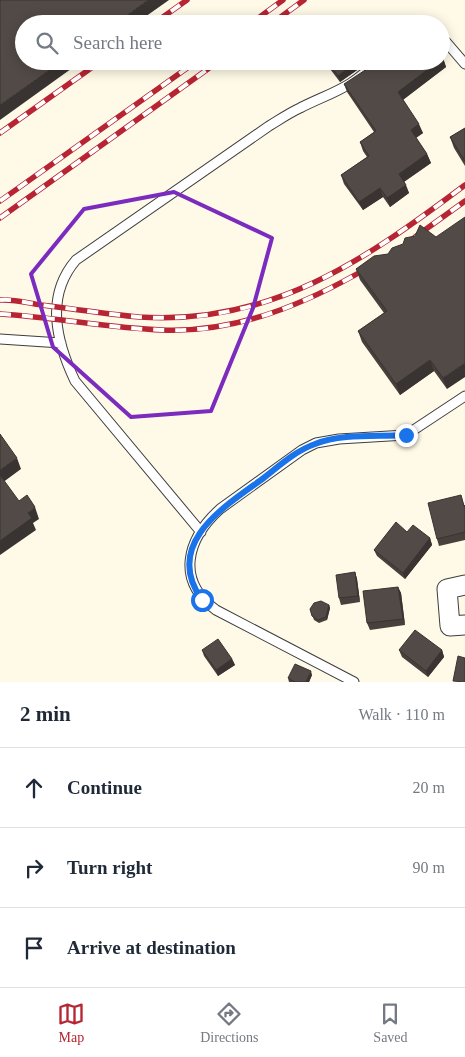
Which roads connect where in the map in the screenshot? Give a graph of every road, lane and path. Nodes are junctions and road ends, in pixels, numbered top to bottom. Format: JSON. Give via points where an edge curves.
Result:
{"nodes":[{"id":1,"x":450,"y":46,"type":"edge"},
{"id":2,"x":465,"y":64,"type":"edge"},
{"id":3,"x":368,"y":70,"type":"edge"},
{"id":4,"x":0,"y":339,"type":"edge"},
{"id":5,"x":61,"y":343,"type":"junction"},
{"id":6,"x":465,"y":396,"type":"edge"},
{"id":7,"x":201,"y":532,"type":"junction"},
{"id":8,"x":465,"y":585,"type":"edge"},
{"id":9,"x":465,"y":625,"type":"edge"},
{"id":10,"x":354,"y":682,"type":"edge"}],
"edges":[{"from":1,"to":2,"type":"lane"},
{"from":3,"to":5,"type":"lane","via":[[344,88],[269,126],[76,260],[61,282],[57,298]]},
{"from":4,"to":5,"type":"lane"},
{"from":5,"to":7,"type":"lane","via":[[75,381]]},
{"from":6,"to":7,"type":"lane","via":[[406,435],[340,439],[316,443],[302,450],[220,509]]},
{"from":7,"to":10,"type":"lane","via":[[190,555],[194,588],[202,600]]},
{"from":8,"to":9,"type":"street","via":[[447,589],[450,626]]}]}
